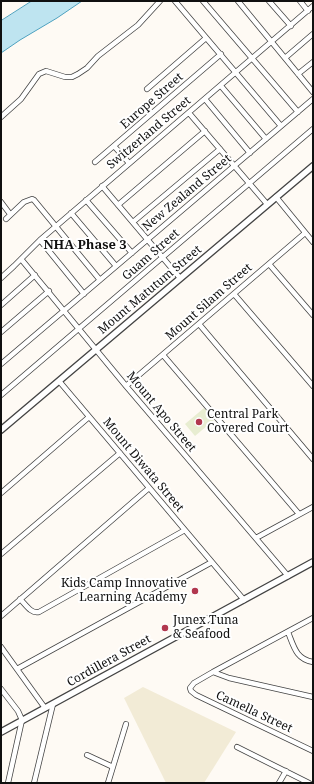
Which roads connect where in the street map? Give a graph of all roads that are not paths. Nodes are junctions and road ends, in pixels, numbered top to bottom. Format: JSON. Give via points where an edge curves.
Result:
{"nodes":[{"id":1,"x":160,"y":1,"type":"edge"},
{"id":2,"x":175,"y":1,"type":"edge"},
{"id":3,"x":203,"y":1,"type":"edge"},
{"id":4,"x":238,"y":1,"type":"edge"},
{"id":5,"x":269,"y":1,"type":"edge"},
{"id":6,"x":300,"y":1,"type":"edge"},
{"id":7,"x":313,"y":6,"type":"edge"},
{"id":8,"x":308,"y":11,"type":"junction"},
{"id":9,"x":291,"y":26,"type":"junction"},
{"id":10,"x":313,"y":34,"type":"edge"},
{"id":11,"x":206,"y":38,"type":"junction"},
{"id":12,"x":272,"y":43,"type":"junction"},
{"id":13,"x":221,"y":54,"type":"junction"},
{"id":14,"x":285,"y":58,"type":"junction"},
{"id":15,"x":252,"y":59,"type":"junction"},
{"id":16,"x":313,"y":62,"type":"edge"},
{"id":17,"x":236,"y":73,"type":"junction"},
{"id":18,"x":298,"y":74,"type":"junction"},
{"id":19,"x":221,"y":86,"type":"junction"},
{"id":20,"x":147,"y":89,"type":"dead end"},
{"id":21,"x":313,"y":92,"type":"edge"},
{"id":22,"x":313,"y":99,"type":"edge"},
{"id":23,"x":205,"y":100,"type":"junction"},
{"id":24,"x":298,"y":112,"type":"junction"},
{"id":25,"x":189,"y":113,"type":"junction"},
{"id":26,"x":1,"y":116,"type":"edge"},
{"id":27,"x":281,"y":126,"type":"junction"},
{"id":28,"x":313,"y":129,"type":"edge"},
{"id":29,"x":205,"y":131,"type":"junction"},
{"id":30,"x":266,"y":139,"type":"junction"},
{"id":31,"x":114,"y":146,"type":"junction"},
{"id":32,"x":220,"y":149,"type":"junction"},
{"id":33,"x":250,"y":152,"type":"junction"},
{"id":34,"x":95,"y":162,"type":"dead end"},
{"id":35,"x":129,"y":163,"type":"junction"},
{"id":36,"x":234,"y":166,"type":"junction"},
{"id":37,"x":313,"y":166,"type":"edge"},
{"id":38,"x":250,"y":184,"type":"junction"},
{"id":39,"x":102,"y":186,"type":"junction"},
{"id":40,"x":276,"y":197,"type":"junction"},
{"id":41,"x":86,"y":200,"type":"junction"},
{"id":42,"x":1,"y":202,"type":"edge"},
{"id":43,"x":118,"y":204,"type":"junction"},
{"id":44,"x":268,"y":204,"type":"junction"},
{"id":45,"x":71,"y":213,"type":"junction"},
{"id":46,"x":10,"y":214,"type":"junction"},
{"id":47,"x":6,"y":219,"type":"dead end"},
{"id":48,"x":133,"y":222,"type":"junction"},
{"id":49,"x":55,"y":226,"type":"junction"},
{"id":50,"x":305,"y":232,"type":"junction"},
{"id":51,"x":40,"y":240,"type":"junction"},
{"id":52,"x":148,"y":240,"type":"junction"},
{"id":53,"x":313,"y":242,"type":"edge"},
{"id":54,"x":132,"y":253,"type":"junction"},
{"id":55,"x":163,"y":257,"type":"junction"},
{"id":56,"x":21,"y":260,"type":"junction"},
{"id":57,"x":269,"y":264,"type":"junction"},
{"id":58,"x":116,"y":266,"type":"junction"},
{"id":59,"x":35,"y":275,"type":"junction"},
{"id":60,"x":1,"y":278,"type":"edge"},
{"id":61,"x":180,"y":278,"type":"junction"},
{"id":62,"x":100,"y":280,"type":"junction"},
{"id":63,"x":48,"y":292,"type":"junction"},
{"id":64,"x":84,"y":294,"type":"junction"},
{"id":65,"x":234,"y":294,"type":"junction"},
{"id":66,"x":1,"y":305,"type":"edge"},
{"id":67,"x":64,"y":311,"type":"junction"},
{"id":68,"x":313,"y":315,"type":"edge"},
{"id":69,"x":199,"y":324,"type":"junction"},
{"id":70,"x":80,"y":329,"type":"junction"},
{"id":71,"x":1,"y":332,"type":"edge"},
{"id":72,"x":96,"y":350,"type":"junction"},
{"id":73,"x":163,"y":355,"type":"junction"},
{"id":74,"x":1,"y":364,"type":"edge"},
{"id":75,"x":59,"y":381,"type":"junction"},
{"id":76,"x":126,"y":386,"type":"junction"},
{"id":77,"x":313,"y":386,"type":"edge"},
{"id":78,"x":1,"y":396,"type":"edge"},
{"id":79,"x":89,"y":418,"type":"junction"},
{"id":80,"x":1,"y":430,"type":"edge"},
{"id":81,"x":120,"y":453,"type":"junction"},
{"id":82,"x":313,"y":459,"type":"edge"},
{"id":83,"x":149,"y":488,"type":"junction"},
{"id":84,"x":1,"y":493,"type":"edge"},
{"id":85,"x":313,"y":507,"type":"edge"},
{"id":86,"x":299,"y":514,"type":"junction"},
{"id":87,"x":185,"y":530,"type":"junction"},
{"id":88,"x":256,"y":538,"type":"junction"},
{"id":89,"x":1,"y":554,"type":"edge"},
{"id":90,"x":212,"y":562,"type":"junction"},
{"id":91,"x":313,"y":562,"type":"edge"},
{"id":92,"x":288,"y":576,"type":"junction"},
{"id":93,"x":20,"y":599,"type":"junction"},
{"id":94,"x":244,"y":600,"type":"junction"},
{"id":95,"x":1,"y":616,"type":"edge"},
{"id":96,"x":313,"y":618,"type":"edge"},
{"id":97,"x":288,"y":632,"type":"junction"},
{"id":98,"x":1,"y":647,"type":"edge"},
{"id":99,"x":313,"y":662,"type":"edge"},
{"id":100,"x":16,"y":669,"type":"junction"},
{"id":101,"x":213,"y":672,"type":"junction"},
{"id":102,"x":1,"y":689,"type":"edge"},
{"id":103,"x":313,"y":698,"type":"edge"},
{"id":104,"x":53,"y":704,"type":"junction"},
{"id":105,"x":45,"y":708,"type":"junction"},
{"id":106,"x":22,"y":720,"type":"junction"},
{"id":107,"x":126,"y":724,"type":"dead end"},
{"id":108,"x":1,"y":732,"type":"edge"},
{"id":109,"x":237,"y":747,"type":"dead end"},
{"id":110,"x":313,"y":751,"type":"edge"},
{"id":111,"x":87,"y":755,"type":"dead end"},
{"id":112,"x":113,"y":767,"type":"junction"},
{"id":113,"x":286,"y":771,"type":"junction"},
{"id":114,"x":8,"y":783,"type":"edge"},
{"id":115,"x":34,"y":783,"type":"edge"},
{"id":116,"x":108,"y":783,"type":"edge"},
{"id":117,"x":279,"y":783,"type":"edge"},
{"id":118,"x":309,"y":783,"type":"edge"}],
"edges":[{"from":1,"to":26,"type":"street","via":[[138,25],[78,74],[72,77],[46,71],[39,74],[21,99]]},
{"from":2,"to":11,"type":"street"},
{"from":3,"to":15,"type":"street"},
{"from":4,"to":12,"type":"street"},
{"from":5,"to":9,"type":"street"},
{"from":6,"to":8,"type":"street"},
{"from":7,"to":8,"type":"street","name":"Switzerland Street"},
{"from":8,"to":9,"type":"street","name":"Switzerland Street"},
{"from":9,"to":12,"type":"street","name":"Switzerland Street"},
{"from":10,"to":14,"type":"street"},
{"from":11,"to":13,"type":"street"},
{"from":11,"to":20,"type":"street"},
{"from":12,"to":14,"type":"street"},
{"from":12,"to":15,"type":"street","name":"Switzerland Street"},
{"from":13,"to":17,"type":"street"},
{"from":13,"to":31,"type":"street","name":"Europe Street"},
{"from":14,"to":18,"type":"street"},
{"from":15,"to":17,"type":"street","name":"Switzerland Street"},
{"from":15,"to":24,"type":"street"},
{"from":16,"to":18,"type":"street"},
{"from":17,"to":19,"type":"street","name":"Switzerland Street"},
{"from":17,"to":27,"type":"street"},
{"from":18,"to":21,"type":"street"},
{"from":19,"to":23,"type":"street","name":"Switzerland Street"},
{"from":19,"to":30,"type":"street"},
{"from":22,"to":24,"type":"street","name":"New Zealand Street"},
{"from":23,"to":25,"type":"street","name":"Switzerland Street"},
{"from":23,"to":33,"type":"street"},
{"from":24,"to":27,"type":"street","name":"New Zealand Street"},
{"from":25,"to":29,"type":"street"},
{"from":25,"to":35,"type":"street","name":"Switzerland Street"},
{"from":27,"to":30,"type":"street","name":"New Zealand Street"},
{"from":28,"to":38,"type":"street","name":"Guam Street"},
{"from":29,"to":32,"type":"street"},
{"from":29,"to":43,"type":"street"},
{"from":30,"to":33,"type":"street","name":"New Zealand Street"},
{"from":31,"to":34,"type":"street","name":"Europe Street"},
{"from":31,"to":35,"type":"street"},
{"from":32,"to":36,"type":"street"},
{"from":32,"to":48,"type":"street"},
{"from":33,"to":36,"type":"street","name":"New Zealand Street"},
{"from":35,"to":39,"type":"street","name":"Switzerland Street"},
{"from":36,"to":38,"type":"street"},
{"from":36,"to":52,"type":"street","name":"New Zealand Street"},
{"from":37,"to":40,"type":"street","name":"Mount Matutum Street"},
{"from":38,"to":44,"type":"street"},
{"from":38,"to":55,"type":"street","name":"Guam Street"},
{"from":39,"to":41,"type":"street","name":"Switzerland Street"},
{"from":39,"to":43,"type":"street"},
{"from":40,"to":44,"type":"street","name":"Mount Matutum Street"},
{"from":40,"to":50,"type":"street"},
{"from":41,"to":45,"type":"street","name":"Switzerland Street"},
{"from":41,"to":54,"type":"street"},
{"from":42,"to":46,"type":"street"},
{"from":43,"to":48,"type":"street"},
{"from":44,"to":61,"type":"street","name":"Mount Matutum Street"},
{"from":45,"to":49,"type":"street","name":"Switzerland Street"},
{"from":45,"to":58,"type":"street"},
{"from":46,"to":47,"type":"street"},
{"from":46,"to":49,"type":"street","via":[[24,202],[32,199]]},
{"from":48,"to":52,"type":"street"},
{"from":49,"to":51,"type":"street","name":"Switzerland Street"},
{"from":49,"to":62,"type":"street"},
{"from":50,"to":53,"type":"street"},
{"from":50,"to":57,"type":"street","name":"Mount Silam Street"},
{"from":51,"to":56,"type":"street","name":"Switzerland Street"},
{"from":51,"to":64,"type":"street"},
{"from":52,"to":54,"type":"street","name":"New Zealand Street"},
{"from":52,"to":55,"type":"street"},
{"from":54,"to":58,"type":"street","name":"New Zealand Street"},
{"from":55,"to":61,"type":"street"},
{"from":55,"to":70,"type":"street","name":"Guam Street"},
{"from":56,"to":59,"type":"street","name":"Mount Apo Street"},
{"from":56,"to":60,"type":"street","name":"Switzerland Street"},
{"from":57,"to":65,"type":"street","name":"Mount Silam Street"},
{"from":57,"to":68,"type":"street"},
{"from":58,"to":62,"type":"street","name":"New Zealand Street"},
{"from":59,"to":63,"type":"street","name":"Mount Apo Street"},
{"from":59,"to":66,"type":"street"},
{"from":61,"to":72,"type":"street","name":"Mount Matutum Street"},
{"from":62,"to":64,"type":"street","name":"New Zealand Street"},
{"from":63,"to":67,"type":"street","name":"Mount Apo Street"},
{"from":63,"to":71,"type":"street"},
{"from":64,"to":67,"type":"street","name":"New Zealand Street"},
{"from":65,"to":69,"type":"street","name":"Mount Silam Street"},
{"from":65,"to":77,"type":"street"},
{"from":67,"to":70,"type":"street","name":"Mount Apo Street"},
{"from":67,"to":74,"type":"street","name":"New Zealand Street"},
{"from":69,"to":73,"type":"street","name":"Mount Silam Street"},
{"from":69,"to":82,"type":"street"},
{"from":70,"to":72,"type":"street","name":"Mount Apo Street"},
{"from":70,"to":78,"type":"street","name":"Guam Street"},
{"from":72,"to":75,"type":"street","name":"Mount Matutum Street"},
{"from":72,"to":76,"type":"street","name":"Mount Apo Street"},
{"from":73,"to":76,"type":"street","name":"Mount Silam Street"},
{"from":73,"to":86,"type":"street"},
{"from":75,"to":79,"type":"street","name":"Mount Diwata Street"},
{"from":75,"to":80,"type":"street","name":"Mount Matutum Street"},
{"from":76,"to":88,"type":"street","name":"Mount Apo Street"},
{"from":79,"to":81,"type":"street","name":"Mount Diwata Street"},
{"from":79,"to":84,"type":"street"},
{"from":81,"to":83,"type":"street","name":"Mount Diwata Street"},
{"from":81,"to":89,"type":"street"},
{"from":83,"to":87,"type":"street","name":"Mount Diwata Street"},
{"from":83,"to":93,"type":"street"},
{"from":85,"to":86,"type":"street"},
{"from":86,"to":88,"type":"street"},
{"from":87,"to":90,"type":"street","name":"Mount Diwata Street"},
{"from":87,"to":93,"type":"street","via":[[39,612],[34,613]]},
{"from":88,"to":92,"type":"street","name":"Mount Apo Street"},
{"from":90,"to":94,"type":"street","name":"Mount Diwata Street"},
{"from":90,"to":100,"type":"street"},
{"from":91,"to":92,"type":"street","name":"Cordillera Street"},
{"from":92,"to":94,"type":"street","name":"Cordillera Street"},
{"from":93,"to":95,"type":"street"},
{"from":94,"to":104,"type":"street","name":"Cordillera Street"},
{"from":96,"to":97,"type":"street"},
{"from":97,"to":99,"type":"street","via":[[299,656]]},
{"from":97,"to":101,"type":"street"},
{"from":98,"to":100,"type":"street"},
{"from":100,"to":105,"type":"street"},
{"from":101,"to":103,"type":"street"},
{"from":101,"to":110,"type":"street","name":"Camella Street","via":[[194,683],[191,691]]},
{"from":102,"to":106,"type":"street"},
{"from":104,"to":105,"type":"street","name":"Cordillera Street"},
{"from":104,"to":115,"type":"street"},
{"from":105,"to":106,"type":"street","name":"Cordillera Street"},
{"from":106,"to":108,"type":"street","name":"Cordillera Street"},
{"from":106,"to":114,"type":"street"},
{"from":107,"to":112,"type":"street"},
{"from":109,"to":113,"type":"street"},
{"from":111,"to":112,"type":"street"},
{"from":112,"to":116,"type":"street"},
{"from":113,"to":117,"type":"street"},
{"from":113,"to":118,"type":"street"}]}
